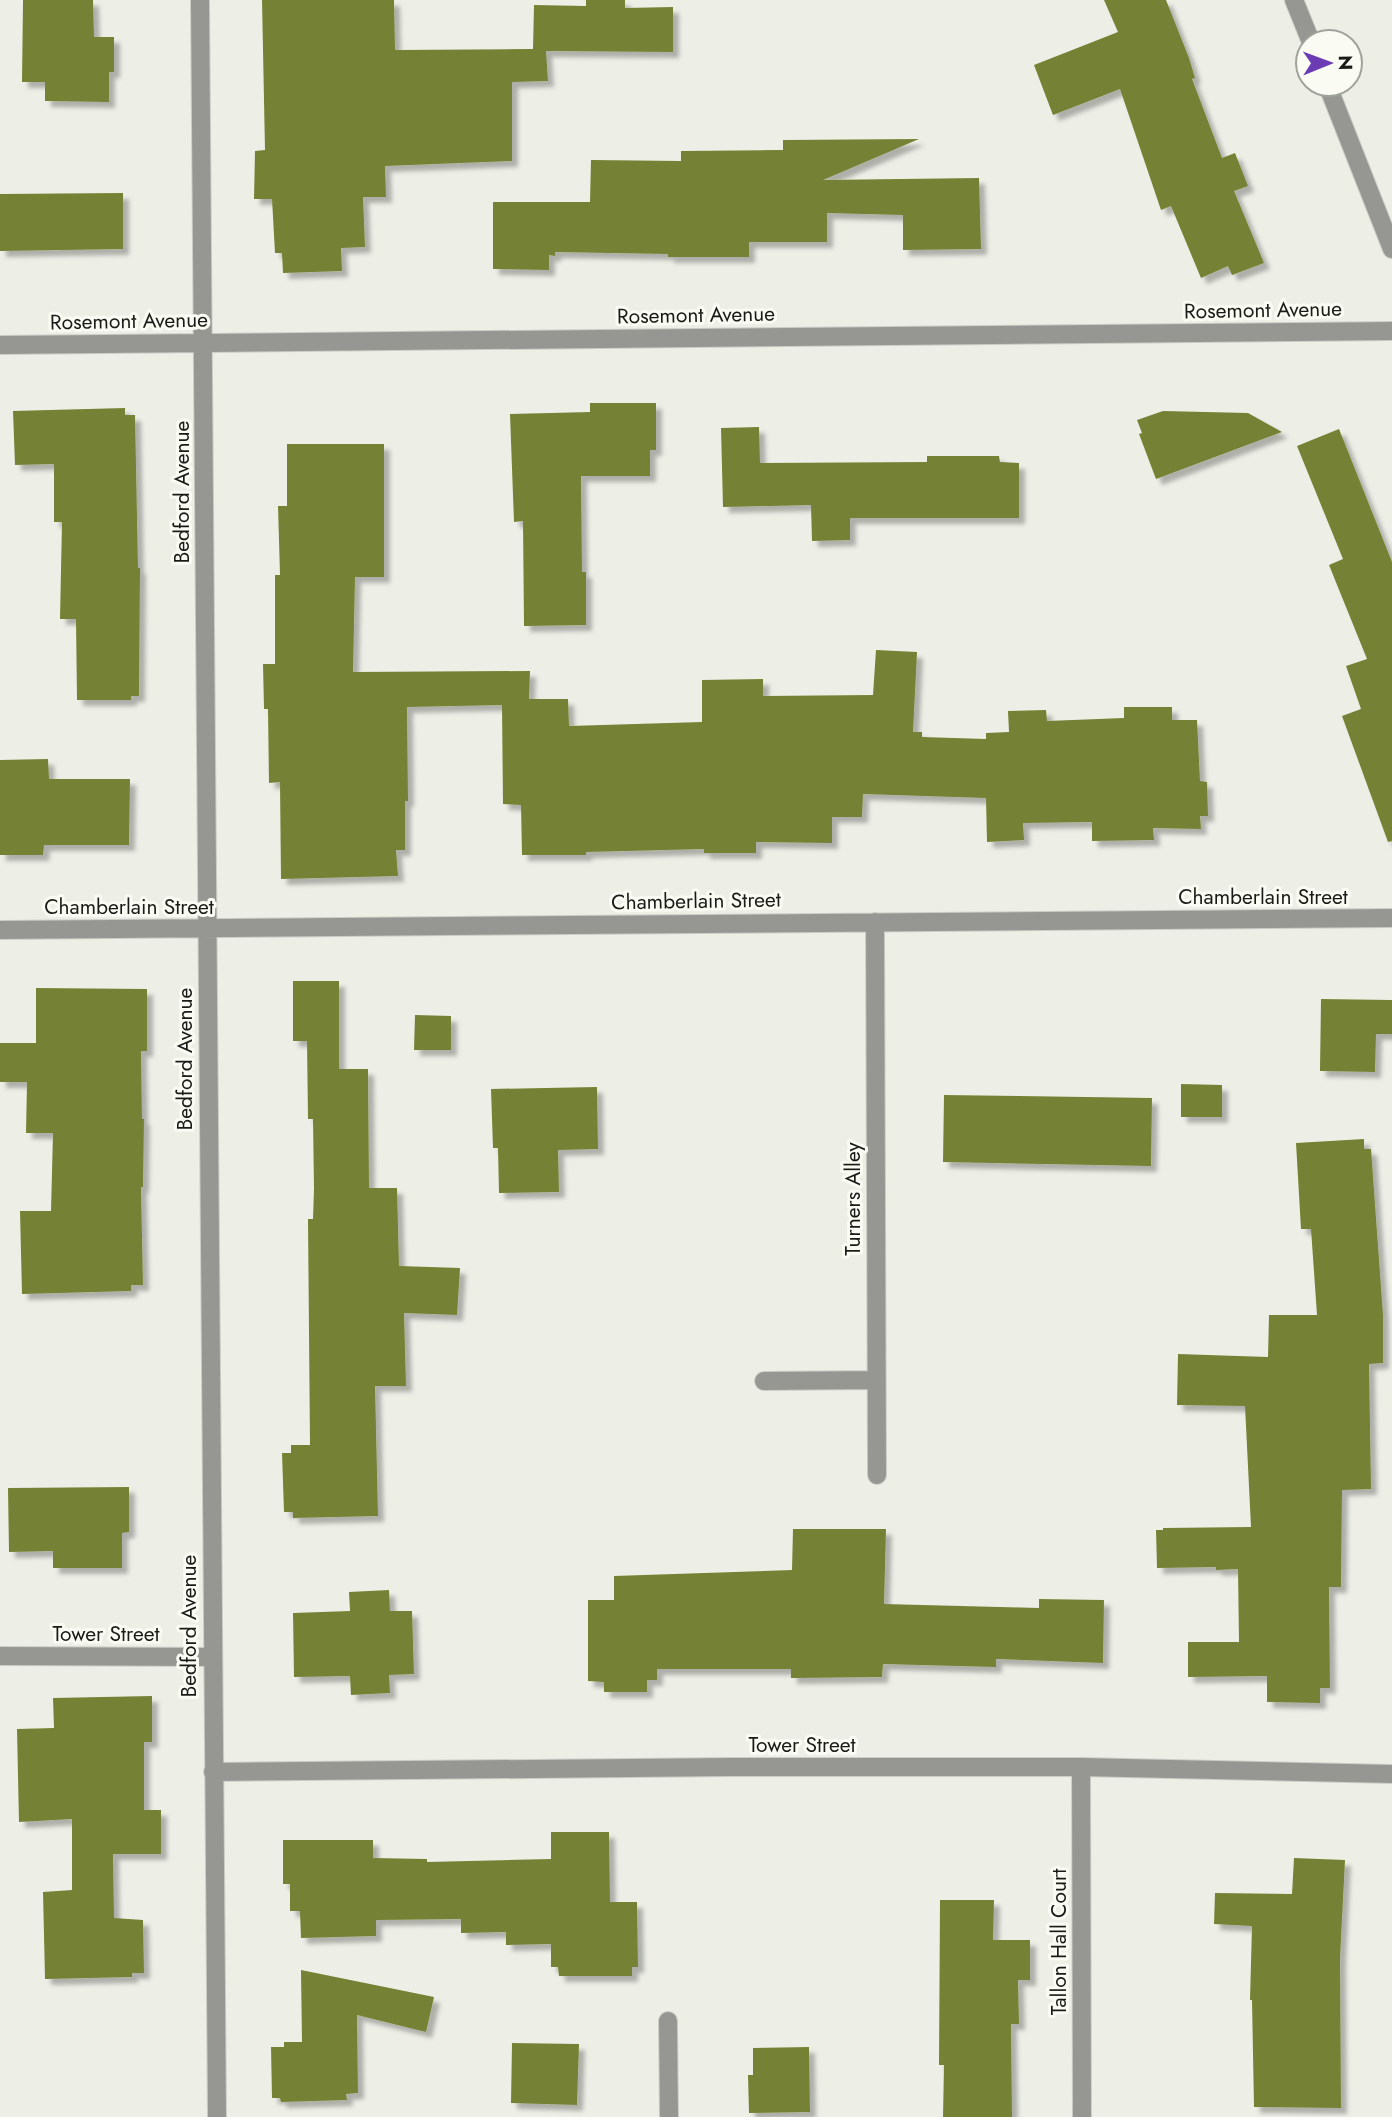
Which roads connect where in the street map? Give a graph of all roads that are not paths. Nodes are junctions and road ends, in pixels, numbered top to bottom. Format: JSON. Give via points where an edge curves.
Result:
{"nodes":[{"id":1,"x":200,"y":0,"type":"edge"},
{"id":2,"x":1294,"y":0,"type":"edge"},
{"id":3,"x":1305,"y":28,"type":"edge"},
{"id":4,"x":1333,"y":98,"type":"edge"},
{"id":5,"x":1392,"y":249,"type":"edge"},
{"id":6,"x":1392,"y":331,"type":"edge"},
{"id":7,"x":204,"y":342,"type":"junction"},
{"id":8,"x":0,"y":345,"type":"edge"},
{"id":9,"x":1392,"y":918,"type":"edge"},
{"id":10,"x":875,"y":922,"type":"junction"},
{"id":11,"x":207,"y":929,"type":"junction"},
{"id":12,"x":0,"y":930,"type":"edge"},
{"id":13,"x":876,"y":1380,"type":"junction"},
{"id":14,"x":764,"y":1381,"type":"dead end"},
{"id":15,"x":877,"y":1475,"type":"dead end"},
{"id":16,"x":0,"y":1656,"type":"edge"},
{"id":17,"x":212,"y":1657,"type":"junction"},
{"id":18,"x":1082,"y":1768,"type":"junction"},
{"id":19,"x":213,"y":1772,"type":"junction"},
{"id":20,"x":1392,"y":1774,"type":"edge"},
{"id":21,"x":668,"y":2021,"type":"dead end"},
{"id":22,"x":217,"y":2117,"type":"edge"},
{"id":23,"x":669,"y":2117,"type":"edge"},
{"id":24,"x":1082,"y":2117,"type":"edge"}],
"edges":[{"from":1,"to":7,"type":"street","name":"Bedford Avenue"},
{"from":2,"to":3,"type":"street"},
{"from":4,"to":5,"type":"street"},
{"from":6,"to":7,"type":"street","name":"Rosemont Avenue"},
{"from":7,"to":8,"type":"street","name":"Rosemont Avenue"},
{"from":7,"to":11,"type":"street","name":"Bedford Avenue"},
{"from":9,"to":10,"type":"street","name":"Chamberlain Street"},
{"from":10,"to":11,"type":"street","name":"Chamberlain Street"},
{"from":10,"to":13,"type":"street","name":"Turners Alley"},
{"from":11,"to":12,"type":"street","name":"Chamberlain Street"},
{"from":11,"to":17,"type":"street","name":"Bedford Avenue"},
{"from":13,"to":14,"type":"street"},
{"from":13,"to":15,"type":"street","name":"Turners Alley"},
{"from":16,"to":17,"type":"street","name":"Tower Street"},
{"from":17,"to":19,"type":"street","name":"Bedford Avenue"},
{"from":18,"to":19,"type":"street","name":"Tower Street"},
{"from":18,"to":20,"type":"street","name":"Tower Street"},
{"from":18,"to":24,"type":"street","name":"Tallon Hall Court"},
{"from":19,"to":22,"type":"street","name":"Bedford Avenue"},
{"from":21,"to":23,"type":"street"}]}
